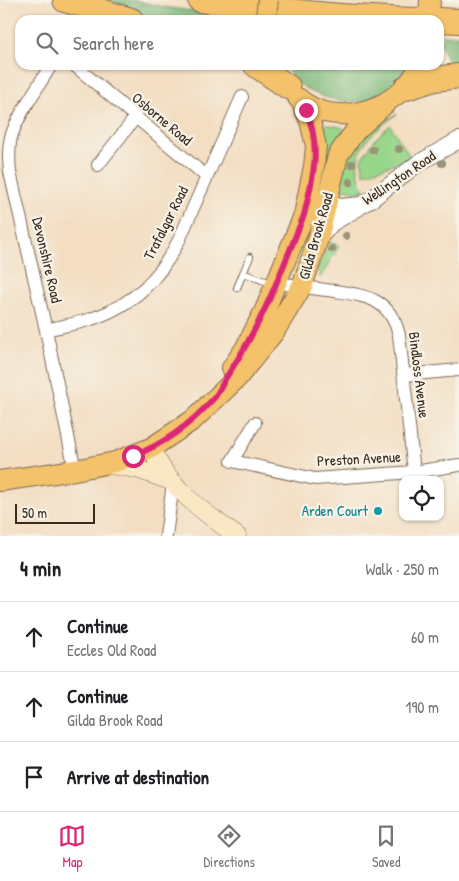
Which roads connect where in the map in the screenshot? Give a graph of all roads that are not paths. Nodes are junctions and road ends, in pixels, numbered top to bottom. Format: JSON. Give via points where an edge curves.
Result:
{"nodes":[{"id":1,"x":66,"y":0,"type":"edge"},
{"id":2,"x":200,"y":0,"type":"edge"},
{"id":3,"x":268,"y":0,"type":"edge"},
{"id":4,"x":430,"y":0,"type":"edge"},
{"id":5,"x":115,"y":15,"type":"edge"},
{"id":6,"x":266,"y":15,"type":"edge"},
{"id":7,"x":327,"y":15,"type":"edge"},
{"id":8,"x":429,"y":15,"type":"edge"},
{"id":9,"x":444,"y":20,"type":"edge"},
{"id":10,"x":459,"y":21,"type":"edge"},
{"id":11,"x":48,"y":70,"type":"edge"},
{"id":12,"x":80,"y":70,"type":"edge"},
{"id":13,"x":263,"y":70,"type":"edge"},
{"id":14,"x":279,"y":70,"type":"edge"},
{"id":15,"x":417,"y":70,"type":"edge"},
{"id":16,"x":456,"y":76,"type":"edge"},
{"id":17,"x":294,"y":94,"type":"junction"},
{"id":18,"x":396,"y":95,"type":"junction"},
{"id":19,"x":242,"y":97,"type":"dead end"},
{"id":20,"x":135,"y":118,"type":"junction"},
{"id":21,"x":459,"y":140,"type":"edge"},
{"id":22,"x":98,"y":165,"type":"dead end"},
{"id":23,"x":207,"y":177,"type":"junction"},
{"id":24,"x":317,"y":201,"type":"junction"},
{"id":25,"x":361,"y":205,"type":"junction"},
{"id":26,"x":318,"y":239,"type":"junction"},
{"id":27,"x":250,"y":257,"type":"dead end"},
{"id":28,"x":243,"y":273,"type":"junction"},
{"id":29,"x":277,"y":283,"type":"junction"},
{"id":30,"x":302,"y":286,"type":"junction"},
{"id":31,"x":237,"y":288,"type":"dead end"},
{"id":32,"x":46,"y":330,"type":"junction"},
{"id":33,"x":459,"y":370,"type":"edge"},
{"id":34,"x":404,"y":375,"type":"junction"},
{"id":35,"x":215,"y":398,"type":"junction"},
{"id":36,"x":255,"y":423,"type":"dead end"},
{"id":37,"x":151,"y":448,"type":"junction"},
{"id":38,"x":103,"y":464,"type":"junction"},
{"id":39,"x":459,"y":465,"type":"edge"},
{"id":40,"x":75,"y":470,"type":"junction"},
{"id":41,"x":414,"y":472,"type":"junction"},
{"id":42,"x":0,"y":481,"type":"edge"},
{"id":43,"x":172,"y":482,"type":"junction"},
{"id":44,"x":166,"y":536,"type":"edge"},
{"id":45,"x":237,"y":536,"type":"edge"}],
"edges":[{"from":1,"to":5,"type":"highway"},
{"from":2,"to":7,"type":"highway"},
{"from":3,"to":6,"type":"main road","bridge":true},
{"from":4,"to":8,"type":"main road"},
{"from":9,"to":10,"type":"highway"},
{"from":11,"to":32,"type":"street","name":"Devonshire Road","via":[[11,137],[9,155],[12,182]]},
{"from":12,"to":20,"type":"street","name":"Osborne Road"},
{"from":13,"to":17,"type":"highway"},
{"from":14,"to":17,"type":"main road","name":"Gilda Brook Road"},
{"from":15,"to":18,"type":"main road","name":"Gilda Brook Road"},
{"from":16,"to":18,"type":"highway","via":[[434,79]]},
{"from":17,"to":18,"type":"main road","via":[[321,110],[341,113],[361,111]]},
{"from":17,"to":24,"type":"main road","name":"Gilda Brook Road","via":[[310,120],[316,146]]},
{"from":18,"to":24,"type":"main road","name":"Gilda Brook Road","via":[[356,130],[341,150]]},
{"from":19,"to":23,"type":"street","name":"Trafalgar Road"},
{"from":20,"to":22,"type":"street"},
{"from":20,"to":23,"type":"street","name":"Osborne Road"},
{"from":21,"to":25,"type":"street","name":"Wellington Road","via":[[417,164]]},
{"from":23,"to":32,"type":"street","name":"Trafalgar Road","via":[[170,258],[145,288],[98,316]]},
{"from":24,"to":25,"type":"street","name":"Wellington Road","via":[[346,207]]},
{"from":24,"to":26,"type":"main road","name":"Gilda Brook Road"},
{"from":24,"to":29,"type":"main road","name":"Gilda Brook Road","via":[[304,215]]},
{"from":25,"to":26,"type":"street","via":[[332,223]]},
{"from":26,"to":30,"type":"main road","name":"Gilda Brook Road"},
{"from":27,"to":28,"type":"lane"},
{"from":28,"to":29,"type":"lane"},
{"from":28,"to":31,"type":"lane"},
{"from":29,"to":30,"type":"street","name":"Bindloss Avenue"},
{"from":29,"to":35,"type":"main road","name":"Gilda Brook Road","via":[[252,335]]},
{"from":30,"to":34,"type":"street","name":"Bindloss Avenue","via":[[360,295],[384,306],[397,327]]},
{"from":30,"to":35,"type":"main road","name":"Gilda Brook Road","via":[[258,355]]},
{"from":32,"to":40,"type":"street","name":"Devonshire Road"},
{"from":33,"to":34,"type":"street"},
{"from":34,"to":41,"type":"street","name":"Bindloss Avenue"},
{"from":35,"to":37,"type":"main road","via":[[193,420]]},
{"from":36,"to":41,"type":"street","name":"Preston Avenue","via":[[232,462],[315,479]]},
{"from":37,"to":38,"type":"main road"},
{"from":37,"to":43,"type":"main road"},
{"from":38,"to":40,"type":"main road"},
{"from":38,"to":43,"type":"main road","via":[[132,468]]},
{"from":39,"to":41,"type":"street","name":"Preston Avenue"},
{"from":40,"to":42,"type":"main road"},
{"from":43,"to":44,"type":"street"},
{"from":43,"to":45,"type":"main road"}]}
